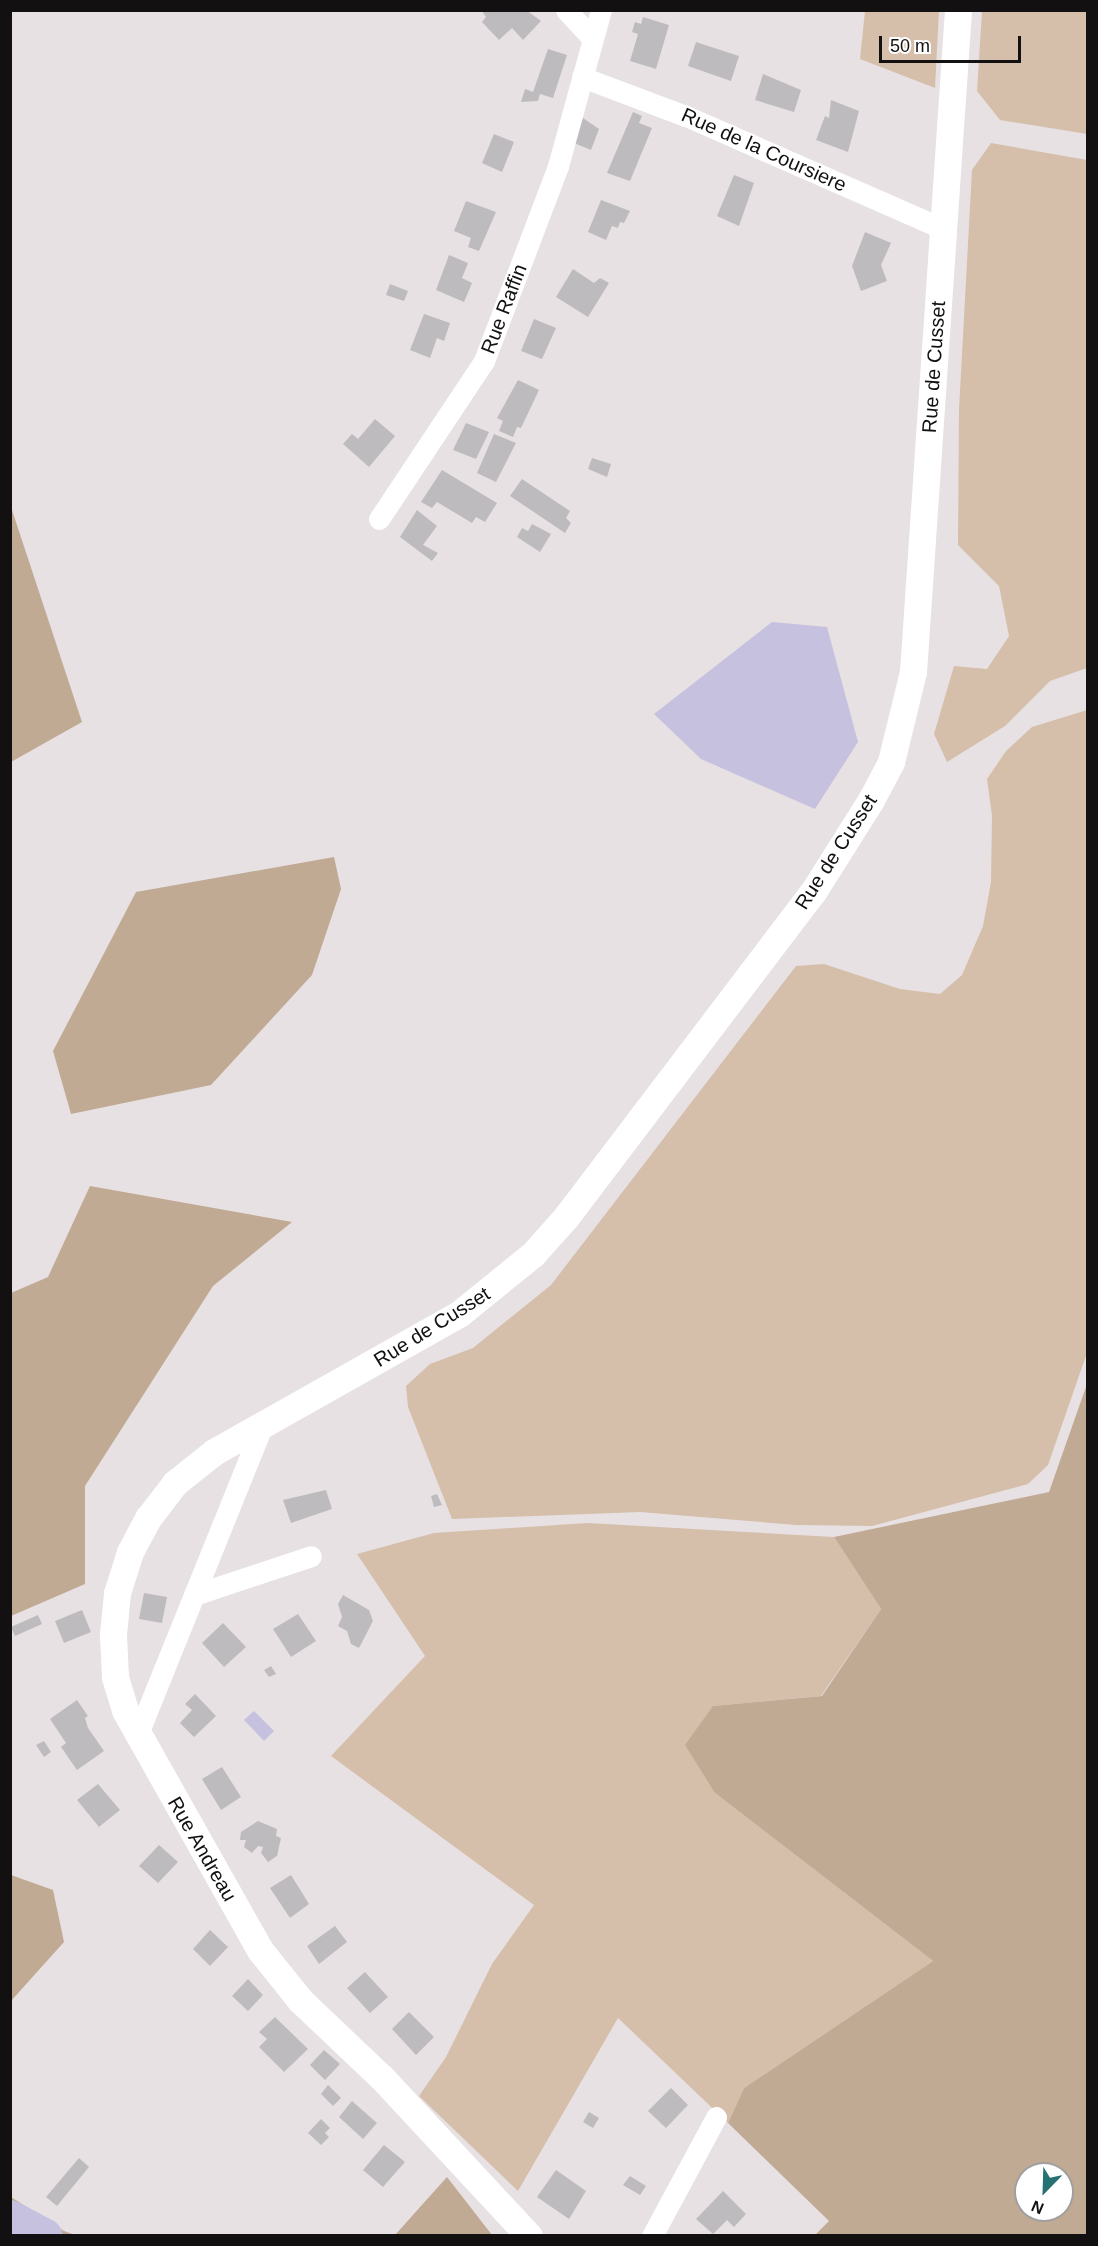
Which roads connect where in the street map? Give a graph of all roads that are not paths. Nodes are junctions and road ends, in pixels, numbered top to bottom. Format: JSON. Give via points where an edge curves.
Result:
{"nodes":[{"id":1,"x":566,"y":10,"type":"edge"},
{"id":2,"x":601,"y":10,"type":"edge"},
{"id":3,"x":958,"y":10,"type":"edge"},
{"id":4,"x":592,"y":38,"type":"junction"},
{"id":5,"x":582,"y":77,"type":"junction"},
{"id":6,"x":943,"y":229,"type":"junction"},
{"id":7,"x":379,"y":519,"type":"dead end"},
{"id":8,"x":263,"y":1424,"type":"junction"},
{"id":9,"x":311,"y":1556,"type":"dead end"},
{"id":10,"x":194,"y":1595,"type":"junction"},
{"id":11,"x":137,"y":1737,"type":"junction"},
{"id":12,"x":716,"y":2116,"type":"dead end"},
{"id":13,"x":529,"y":2235,"type":"edge"},
{"id":14,"x":652,"y":2235,"type":"edge"}],
"edges":[{"from":1,"to":4,"type":"street"},
{"from":2,"to":4,"type":"street","name":"Rue Raffin"},
{"from":3,"to":6,"type":"street","name":"Rue de Cusset"},
{"from":4,"to":5,"type":"street","name":"Rue Raffin"},
{"from":5,"to":6,"type":"street","name":"Rue de la Coursiere","via":[[686,116]]},
{"from":5,"to":7,"type":"street","name":"Rue Raffin","via":[[558,166],[484,361]]},
{"from":6,"to":8,"type":"street","name":"Rue de Cusset","via":[[913,672],[891,762],[866,811],[813,892],[566,1217],[533,1254],[459,1314]]},
{"from":8,"to":10,"type":"street"},
{"from":8,"to":11,"type":"street","name":"Rue Andreau","via":[[214,1452],[175,1483],[130,1552],[117,1593],[113,1634],[116,1677]]},
{"from":9,"to":10,"type":"street"},
{"from":10,"to":11,"type":"street"},
{"from":11,"to":13,"type":"street","name":"Rue Andreau","via":[[279,1977],[381,2077]]},
{"from":12,"to":14,"type":"street"}]}
